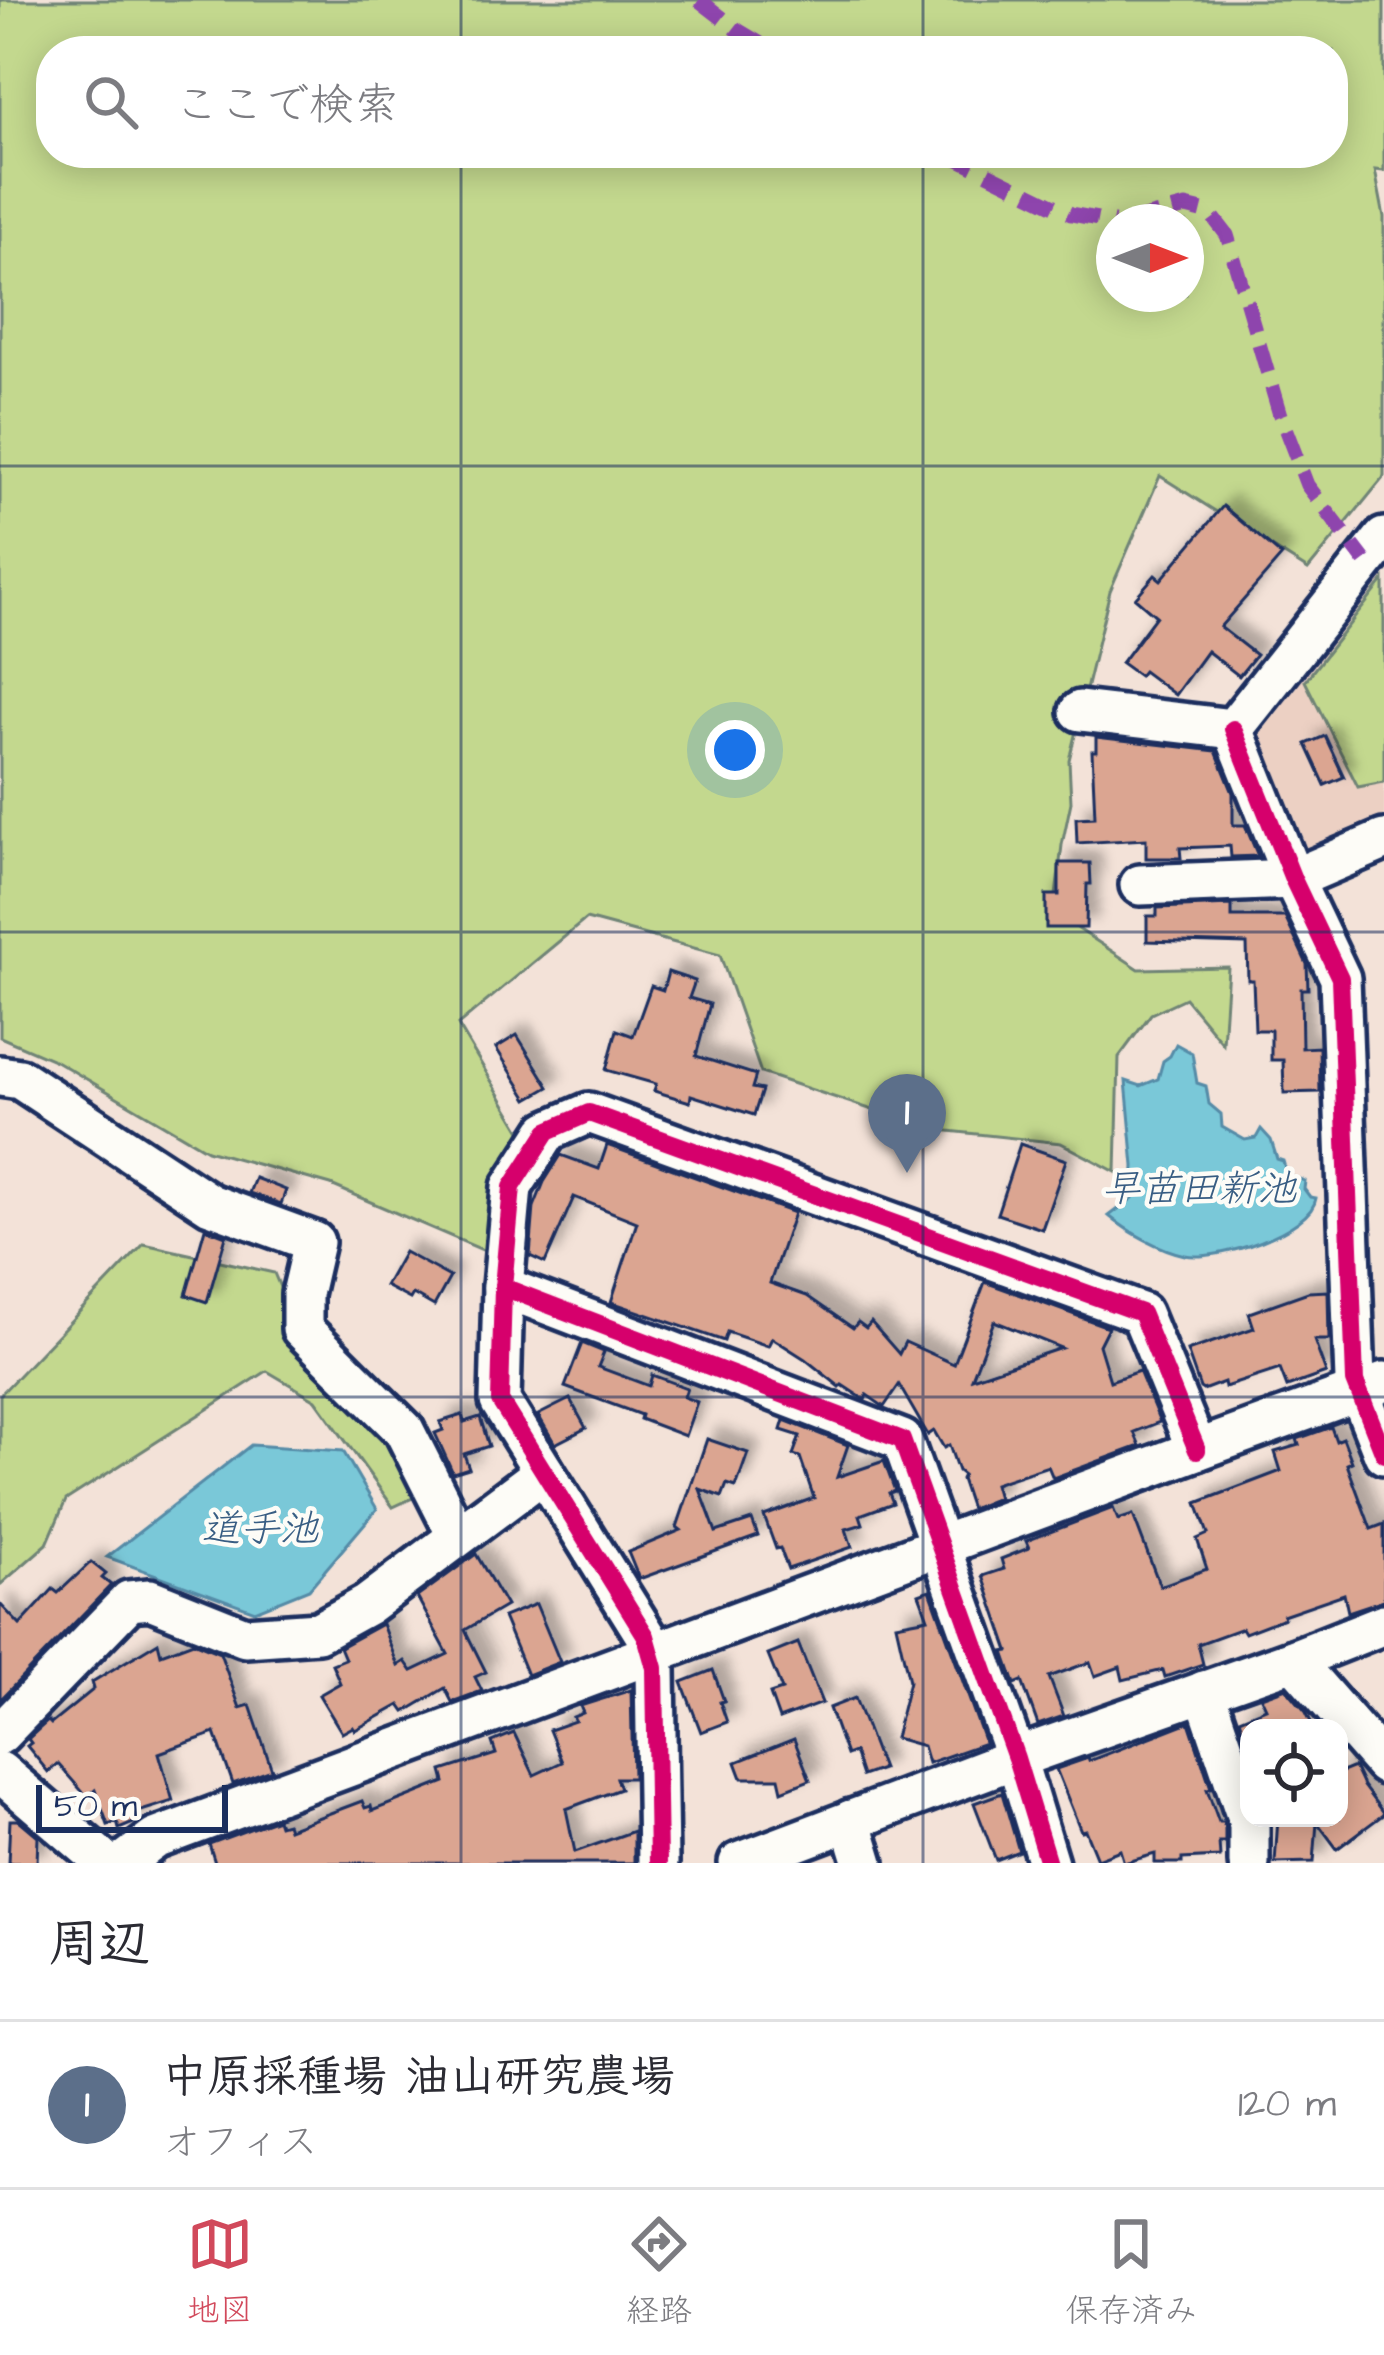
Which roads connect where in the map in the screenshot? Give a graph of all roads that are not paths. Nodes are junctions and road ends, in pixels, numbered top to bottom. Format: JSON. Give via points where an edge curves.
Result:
{"nodes":[{"id":1,"x":1384,"y":538,"type":"edge"},
{"id":2,"x":1081,"y":711,"type":"dead end"},
{"id":3,"x":1233,"y":730,"type":"junction"},
{"id":4,"x":1384,"y":840,"type":"edge"},
{"id":5,"x":1293,"y":878,"type":"junction"},
{"id":6,"x":1140,"y":885,"type":"dead end"},
{"id":7,"x":0,"y":1076,"type":"edge"},
{"id":8,"x":1366,"y":1145,"type":"edge"},
{"id":9,"x":502,"y":1286,"type":"junction"},
{"id":10,"x":1371,"y":1387,"type":"edge"},
{"id":11,"x":1197,"y":1450,"type":"junction"},
{"id":12,"x":1384,"y":1454,"type":"edge"},
{"id":13,"x":544,"y":1472,"type":"junction"},
{"id":14,"x":457,"y":1535,"type":"junction"},
{"id":15,"x":939,"y":1547,"type":"junction"},
{"id":16,"x":1384,"y":1624,"type":"edge"},
{"id":17,"x":650,"y":1653,"type":"junction"},
{"id":18,"x":1293,"y":1660,"type":"junction"},
{"id":19,"x":1204,"y":1691,"type":"junction"},
{"id":20,"x":0,"y":1734,"type":"edge"},
{"id":21,"x":1016,"y":1758,"type":"junction"},
{"id":22,"x":1384,"y":1764,"type":"edge"},
{"id":23,"x":0,"y":1772,"type":"edge"},
{"id":24,"x":850,"y":1820,"type":"junction"},
{"id":25,"x":129,"y":1859,"type":"edge"},
{"id":26,"x":658,"y":1863,"type":"edge"},
{"id":27,"x":739,"y":1863,"type":"edge"},
{"id":28,"x":864,"y":1863,"type":"edge"},
{"id":29,"x":1048,"y":1863,"type":"edge"},
{"id":30,"x":1249,"y":1863,"type":"edge"}],
"edges":[{"from":1,"to":3,"type":"street"},
{"from":2,"to":3,"type":"street"},
{"from":3,"to":5,"type":"street"},
{"from":4,"to":5,"type":"street"},
{"from":5,"to":6,"type":"street"},
{"from":5,"to":8,"type":"street","via":[[1340,978]]},
{"from":7,"to":14,"type":"street","via":[[20,1078],[210,1204],[314,1242],[302,1329],[404,1430]]},
{"from":8,"to":10,"type":"street","via":[[1355,1382]]},
{"from":9,"to":11,"type":"street","via":[[512,1187],[548,1131],[589,1113],[1141,1313]]},
{"from":9,"to":13,"type":"street","via":[[500,1401]]},
{"from":9,"to":15,"type":"street","via":[[902,1440]]},
{"from":10,"to":11,"type":"street"},
{"from":10,"to":12,"type":"street"},
{"from":11,"to":15,"type":"street"},
{"from":13,"to":14,"type":"street"},
{"from":13,"to":17,"type":"street"},
{"from":14,"to":20,"type":"street","via":[[318,1633],[245,1637],[150,1599],[129,1601]]},
{"from":15,"to":17,"type":"street"},
{"from":15,"to":21,"type":"street"},
{"from":16,"to":18,"type":"street"},
{"from":17,"to":25,"type":"street","via":[[155,1839]]},
{"from":17,"to":26,"type":"street"},
{"from":18,"to":19,"type":"street"},
{"from":18,"to":22,"type":"street"},
{"from":19,"to":21,"type":"street"},
{"from":19,"to":30,"type":"street","via":[[1249,1824]]},
{"from":21,"to":24,"type":"street"},
{"from":21,"to":29,"type":"street"},
{"from":23,"to":25,"type":"street"},
{"from":24,"to":27,"type":"street"},
{"from":24,"to":28,"type":"street"}]}
